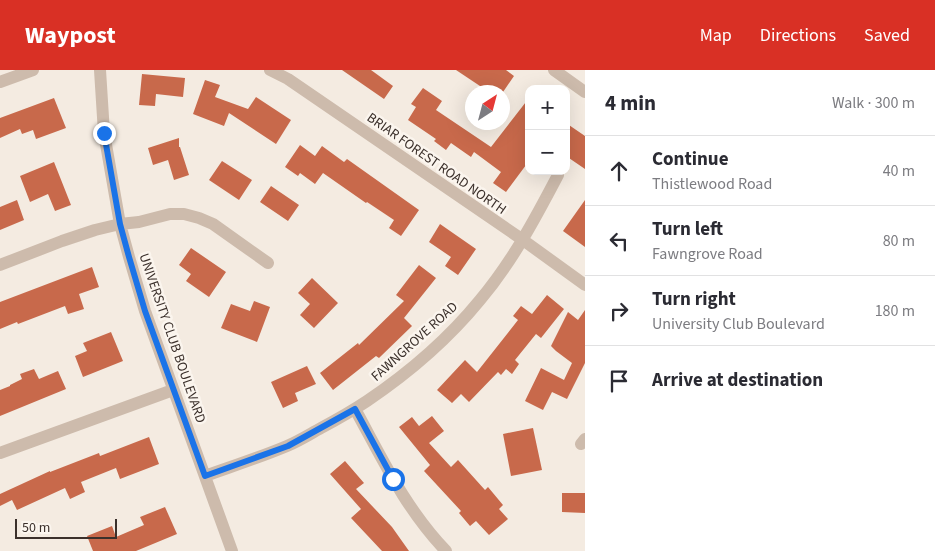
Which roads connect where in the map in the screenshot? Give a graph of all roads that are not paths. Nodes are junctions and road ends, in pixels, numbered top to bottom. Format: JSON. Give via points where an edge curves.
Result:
{"nodes":[{"id":1,"x":33,"y":70,"type":"edge"},
{"id":2,"x":100,"y":70,"type":"edge"},
{"id":3,"x":270,"y":70,"type":"edge"},
{"id":4,"x":554,"y":70,"type":"edge"},
{"id":5,"x":0,"y":82,"type":"edge"},
{"id":6,"x":585,"y":92,"type":"edge"},
{"id":7,"x":558,"y":175,"type":"dead end"},
{"id":8,"x":120,"y":224,"type":"junction"},
{"id":9,"x":523,"y":240,"type":"junction"},
{"id":10,"x":268,"y":263,"type":"dead end"},
{"id":11,"x":0,"y":265,"type":"edge"},
{"id":12,"x":585,"y":285,"type":"edge"},
{"id":13,"x":174,"y":390,"type":"junction"},
{"id":14,"x":355,"y":409,"type":"junction"},
{"id":15,"x":0,"y":453,"type":"edge"},
{"id":16,"x":205,"y":476,"type":"junction"},
{"id":17,"x":232,"y":551,"type":"edge"},
{"id":18,"x":446,"y":551,"type":"edge"}],
"edges":[{"from":1,"to":5,"type":"street"},
{"from":2,"to":8,"type":"street","name":"UNIVERSITY CLUB BOULEVARD","via":[[104,133]]},
{"from":3,"to":9,"type":"street","name":"BRIAR FOREST ROAD NORTH","via":[[288,79]]},
{"from":4,"to":6,"type":"street"},
{"from":7,"to":9,"type":"street","name":"FAWNGROVE ROAD"},
{"from":8,"to":10,"type":"street","via":[[184,214],[212,224]]},
{"from":8,"to":11,"type":"street","via":[[62,241]]},
{"from":8,"to":13,"type":"street","name":"UNIVERSITY CLUB BOULEVARD","via":[[145,311]]},
{"from":9,"to":12,"type":"street","name":"BRIAR FOREST ROAD NORTH"},
{"from":9,"to":14,"type":"street","name":"FAWNGROVE ROAD","via":[[458,324],[408,370]]},
{"from":13,"to":15,"type":"street"},
{"from":13,"to":16,"type":"street","name":"UNIVERSITY CLUB BOULEVARD"},
{"from":14,"to":16,"type":"street","name":"FAWNGROVE ROAD","via":[[288,446]]},
{"from":14,"to":18,"type":"street","via":[[408,504]]},
{"from":16,"to":17,"type":"street","name":"UNIVERSITY CLUB BOULEVARD"}]}
